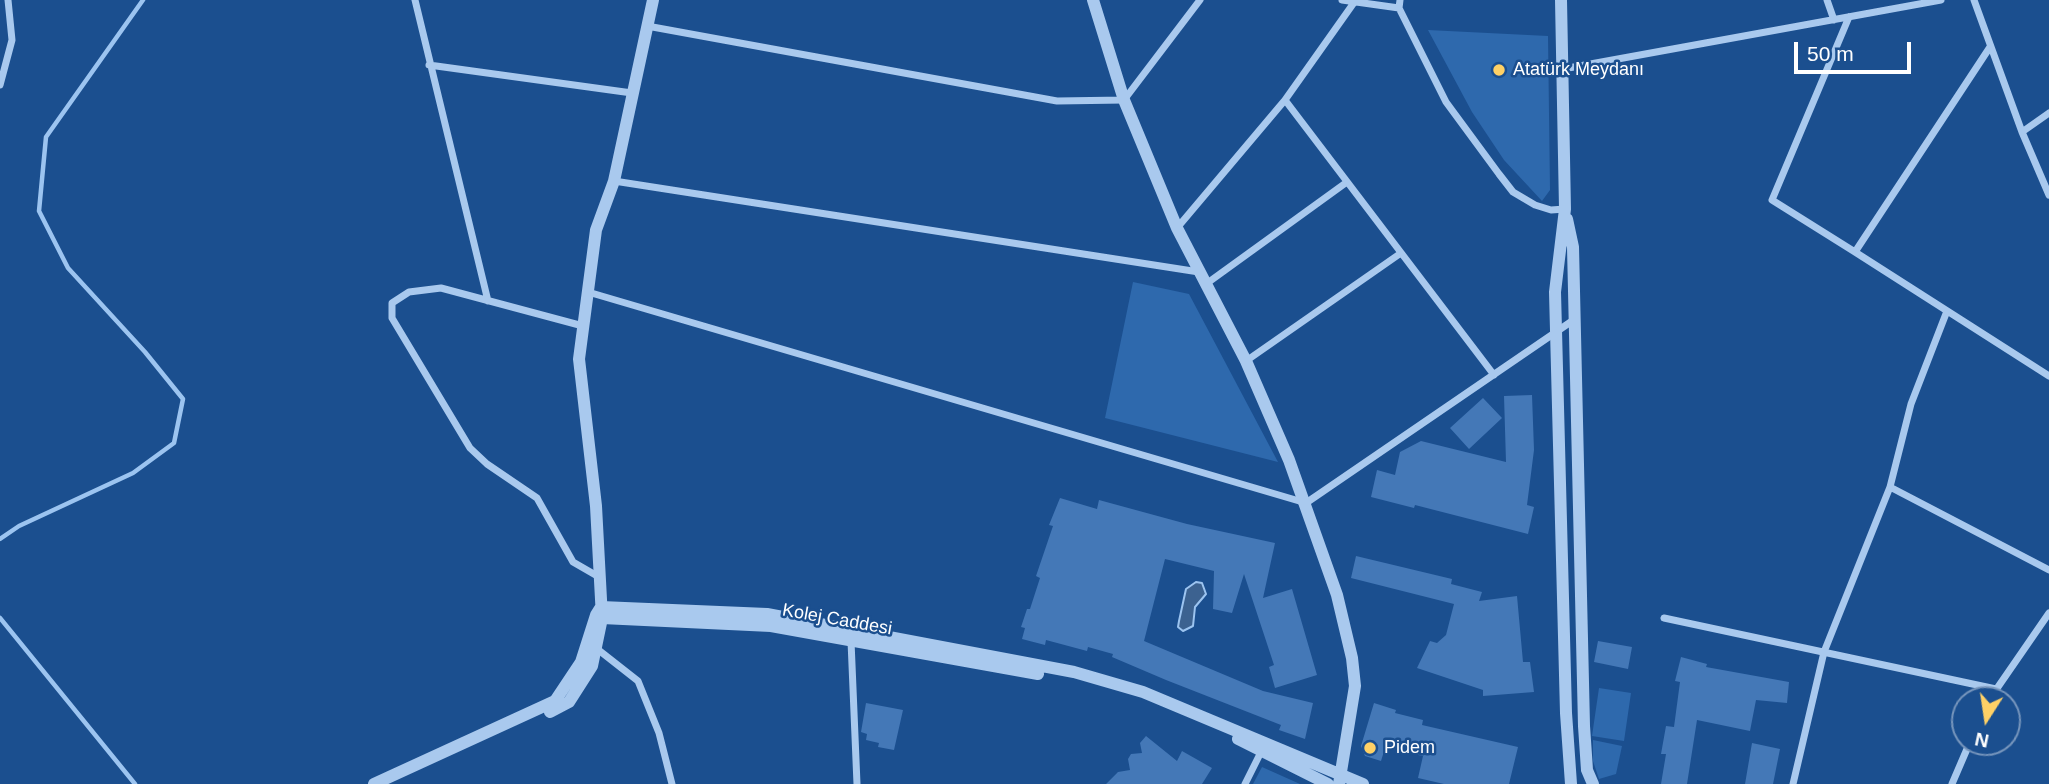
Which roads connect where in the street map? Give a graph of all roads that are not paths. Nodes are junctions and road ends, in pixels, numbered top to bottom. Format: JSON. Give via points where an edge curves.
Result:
{"nodes":[{"id":1,"x":8,"y":0,"type":"edge"},
{"id":2,"x":415,"y":0,"type":"edge"},
{"id":3,"x":653,"y":0,"type":"edge"},
{"id":4,"x":1093,"y":0,"type":"edge"},
{"id":5,"x":1199,"y":0,"type":"edge"},
{"id":6,"x":1342,"y":0,"type":"edge"},
{"id":7,"x":1561,"y":0,"type":"edge"},
{"id":8,"x":1827,"y":0,"type":"edge"},
{"id":9,"x":1941,"y":0,"type":"edge"},
{"id":10,"x":1975,"y":0,"type":"edge"},
{"id":11,"x":1353,"y":4,"type":"junction"},
{"id":12,"x":1399,"y":4,"type":"edge"},
{"id":13,"x":1849,"y":17,"type":"junction"},
{"id":14,"x":1834,"y":20,"type":"junction"},
{"id":15,"x":647,"y":26,"type":"junction"},
{"id":16,"x":1990,"y":47,"type":"junction"},
{"id":17,"x":429,"y":65,"type":"junction"},
{"id":18,"x":1563,"y":69,"type":"junction"},
{"id":19,"x":0,"y":85,"type":"edge"},
{"id":20,"x":632,"y":93,"type":"junction"},
{"id":21,"x":1124,"y":100,"type":"junction"},
{"id":22,"x":1285,"y":100,"type":"junction"},
{"id":23,"x":2049,"y":113,"type":"edge"},
{"id":24,"x":2022,"y":132,"type":"junction"},
{"id":25,"x":614,"y":181,"type":"junction"},
{"id":26,"x":1347,"y":182,"type":"junction"},
{"id":27,"x":2049,"y":195,"type":"edge"},
{"id":28,"x":1565,"y":209,"type":"junction"},
{"id":29,"x":1177,"y":228,"type":"junction"},
{"id":30,"x":1854,"y":251,"type":"junction"},
{"id":31,"x":1401,"y":253,"type":"junction"},
{"id":32,"x":1199,"y":272,"type":"junction"},
{"id":33,"x":1206,"y":284,"type":"junction"},
{"id":34,"x":588,"y":292,"type":"junction"},
{"id":35,"x":488,"y":300,"type":"junction"},
{"id":36,"x":1947,"y":311,"type":"junction"},
{"id":37,"x":1576,"y":319,"type":"junction"},
{"id":38,"x":583,"y":326,"type":"junction"},
{"id":39,"x":1556,"y":332,"type":"junction"},
{"id":40,"x":1246,"y":361,"type":"junction"},
{"id":41,"x":1494,"y":375,"type":"junction"},
{"id":42,"x":2049,"y":376,"type":"edge"},
{"id":43,"x":1890,"y":487,"type":"junction"},
{"id":44,"x":1306,"y":503,"type":"junction"},
{"id":45,"x":2049,"y":570,"type":"edge"},
{"id":46,"x":600,"y":577,"type":"junction"},
{"id":47,"x":602,"y":613,"type":"junction"},
{"id":48,"x":2049,"y":613,"type":"edge"},
{"id":49,"x":1664,"y":618,"type":"dead end"},
{"id":50,"x":851,"y":640,"type":"junction"},
{"id":51,"x":592,"y":644,"type":"junction"},
{"id":52,"x":1824,"y":652,"type":"junction"},
{"id":53,"x":1982,"y":686,"type":"edge"},
{"id":54,"x":1998,"y":686,"type":"edge"},
{"id":55,"x":1263,"y":750,"type":"junction"},
{"id":56,"x":1964,"y":756,"type":"edge"},
{"id":57,"x":1340,"y":779,"type":"edge"},
{"id":58,"x":1570,"y":783,"type":"edge"},
{"id":59,"x":374,"y":784,"type":"edge"},
{"id":60,"x":393,"y":784,"type":"edge"},
{"id":61,"x":673,"y":784,"type":"edge"},
{"id":62,"x":857,"y":784,"type":"edge"},
{"id":63,"x":1245,"y":784,"type":"edge"},
{"id":64,"x":1328,"y":784,"type":"edge"},
{"id":65,"x":1363,"y":784,"type":"edge"},
{"id":66,"x":1593,"y":784,"type":"edge"},
{"id":67,"x":1793,"y":784,"type":"edge"},
{"id":68,"x":1952,"y":784,"type":"edge"}],
"edges":[{"from":1,"to":19,"type":"street","via":[[12,40]]},
{"from":2,"to":17,"type":"street"},
{"from":3,"to":15,"type":"street"},
{"from":4,"to":21,"type":"street"},
{"from":5,"to":21,"type":"street"},
{"from":6,"to":11,"type":"street"},
{"from":7,"to":18,"type":"street"},
{"from":8,"to":14,"type":"street"},
{"from":9,"to":13,"type":"street"},
{"from":10,"to":16,"type":"street"},
{"from":11,"to":12,"type":"street"},
{"from":11,"to":22,"type":"street"},
{"from":12,"to":28,"type":"street","via":[[1446,102],[1513,192],[1535,205]]},
{"from":13,"to":14,"type":"street"},
{"from":13,"to":30,"type":"street","via":[[1772,200]]},
{"from":14,"to":18,"type":"street"},
{"from":15,"to":20,"type":"street"},
{"from":15,"to":21,"type":"street","via":[[1057,100]]},
{"from":16,"to":24,"type":"street"},
{"from":16,"to":30,"type":"street"},
{"from":17,"to":20,"type":"street"},
{"from":17,"to":35,"type":"street"},
{"from":18,"to":28,"type":"street"},
{"from":20,"to":25,"type":"street"},
{"from":21,"to":29,"type":"street"},
{"from":22,"to":26,"type":"street"},
{"from":22,"to":29,"type":"street"},
{"from":23,"to":24,"type":"street"},
{"from":24,"to":27,"type":"street"},
{"from":25,"to":32,"type":"street"},
{"from":25,"to":34,"type":"street","via":[[596,230]]},
{"from":26,"to":31,"type":"street"},
{"from":26,"to":33,"type":"street"},
{"from":28,"to":37,"type":"street","via":[[1573,247]]},
{"from":28,"to":39,"type":"street","via":[[1555,292]]},
{"from":29,"to":32,"type":"street"},
{"from":30,"to":36,"type":"street"},
{"from":31,"to":40,"type":"street"},
{"from":31,"to":41,"type":"street"},
{"from":32,"to":33,"type":"street"},
{"from":33,"to":40,"type":"street"},
{"from":34,"to":38,"type":"street"},
{"from":34,"to":44,"type":"street"},
{"from":35,"to":38,"type":"street"},
{"from":35,"to":46,"type":"street","via":[[441,288],[409,292],[392,303],[392,318],[470,448],[537,498],[573,562]]},
{"from":36,"to":42,"type":"street"},
{"from":36,"to":43,"type":"street","via":[[1911,404]]},
{"from":37,"to":39,"type":"street"},
{"from":37,"to":66,"type":"street","via":[[1584,726],[1587,769]]},
{"from":38,"to":46,"type":"street","via":[[579,359]]},
{"from":39,"to":41,"type":"street"},
{"from":39,"to":58,"type":"street"},
{"from":40,"to":44,"type":"street"},
{"from":41,"to":44,"type":"street"},
{"from":43,"to":45,"type":"street"},
{"from":43,"to":52,"type":"street"},
{"from":44,"to":57,"type":"street","via":[[1337,595],[1352,658],[1355,686]]},
{"from":46,"to":47,"type":"street"},
{"from":47,"to":50,"type":"street","name":"Kolej Caddesi","via":[[771,626]]},
{"from":47,"to":51,"type":"street"},
{"from":47,"to":57,"type":"street","name":"Kolej Caddesi","via":[[767,614],[1074,672],[1143,692]]},
{"from":48,"to":54,"type":"street"},
{"from":49,"to":52,"type":"street"},
{"from":50,"to":55,"type":"street","name":"Kolej Caddesi","via":[[1072,679],[1139,697]]},
{"from":50,"to":62,"type":"street"},
{"from":51,"to":59,"type":"street","via":[[555,701]]},
{"from":51,"to":60,"type":"street","via":[[592,666],[569,702]]},
{"from":51,"to":61,"type":"street","via":[[639,681]]},
{"from":52,"to":53,"type":"street"},
{"from":52,"to":67,"type":"street"},
{"from":55,"to":63,"type":"street"},
{"from":55,"to":64,"type":"street","name":"Kolej Caddesi"},
{"from":56,"to":68,"type":"street"},
{"from":57,"to":65,"type":"street","name":"Kolej Caddesi"}]}
